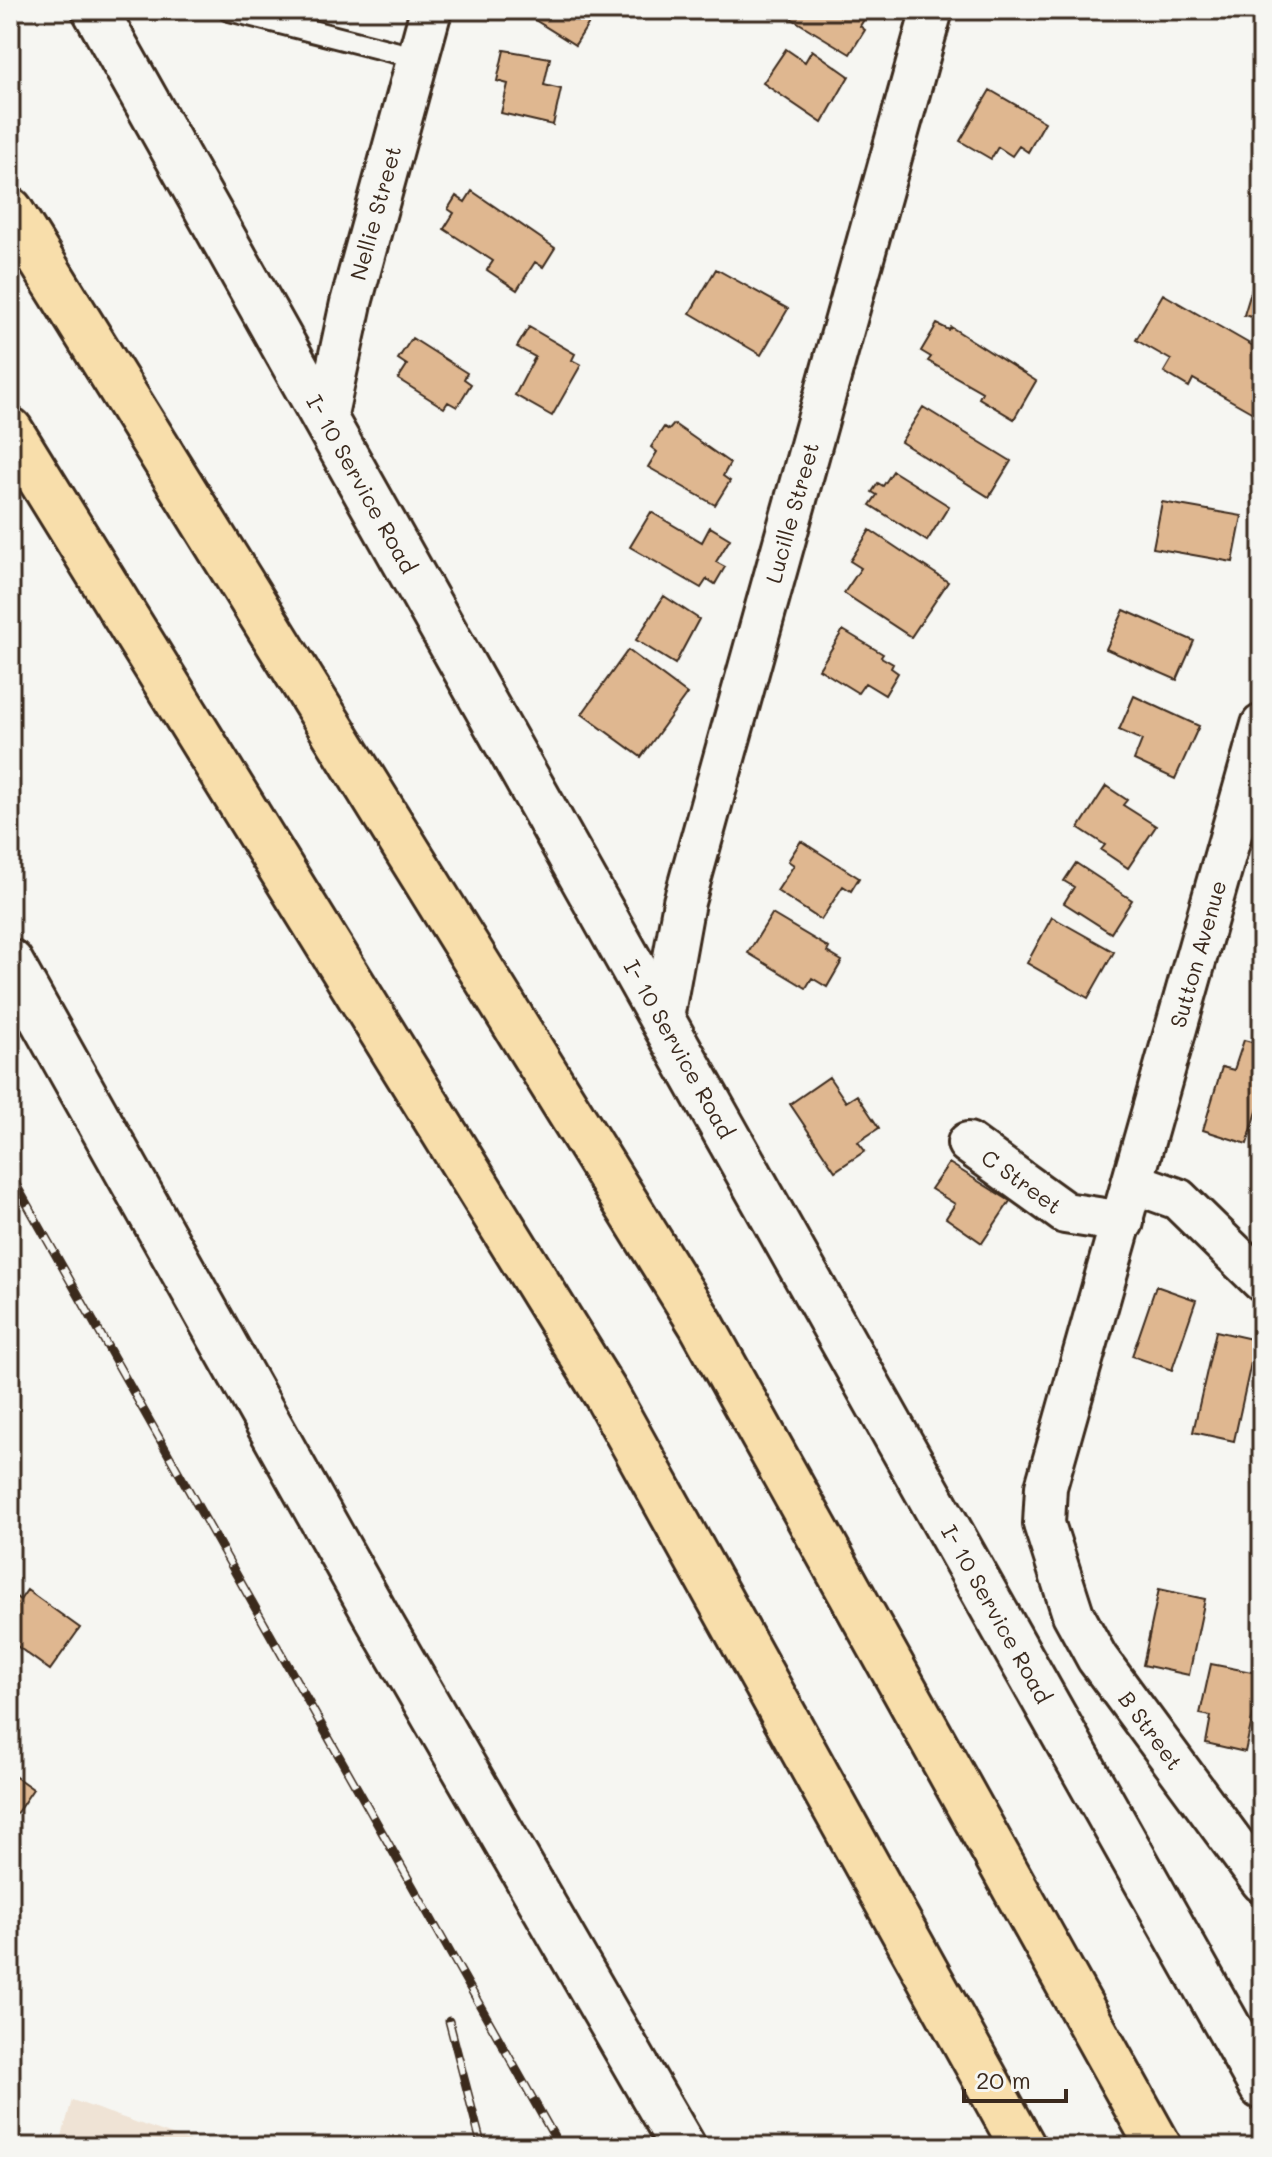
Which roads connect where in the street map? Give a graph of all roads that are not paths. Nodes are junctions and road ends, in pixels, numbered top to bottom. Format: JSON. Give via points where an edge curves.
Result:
{"nodes":[{"id":1,"x":95,"y":10,"type":"edge"},
{"id":2,"x":229,"y":10,"type":"edge"},
{"id":3,"x":431,"y":10,"type":"edge"},
{"id":4,"x":932,"y":10,"type":"edge"},
{"id":5,"x":418,"y":58,"type":"junction"},
{"id":6,"x":10,"y":210,"type":"edge"},
{"id":7,"x":326,"y":419,"type":"junction"},
{"id":8,"x":10,"y":430,"type":"edge"},
{"id":9,"x":1261,"y":733,"type":"edge"},
{"id":10,"x":10,"y":962,"type":"edge"},
{"id":11,"x":663,"y":1018,"type":"junction"},
{"id":12,"x":968,"y":1143,"type":"dead end"},
{"id":13,"x":1134,"y":1183,"type":"junction"},
{"id":14,"x":1123,"y":1222,"type":"junction"},
{"id":15,"x":1262,"y":1281,"type":"edge"},
{"id":16,"x":1262,"y":1882,"type":"edge"},
{"id":17,"x":1262,"y":2087,"type":"edge"},
{"id":18,"x":683,"y":2147,"type":"edge"},
{"id":19,"x":1023,"y":2147,"type":"edge"},
{"id":20,"x":1159,"y":2147,"type":"edge"}],
"edges":[{"from":1,"to":7,"type":"main road","name":"I- 10 Service Road"},
{"from":2,"to":5,"type":"lane"},
{"from":3,"to":5,"type":"street","name":"Nellie Street"},
{"from":4,"to":11,"type":"street","name":"Lucille Street","via":[[684,902]]},
{"from":5,"to":7,"type":"street","name":"Nellie Street","via":[[351,303]]},
{"from":6,"to":20,"type":"highway","via":[[701,1324]]},
{"from":7,"to":11,"type":"main road","name":"I- 10 Service Road"},
{"from":8,"to":19,"type":"highway","via":[[607,1396]]},
{"from":9,"to":13,"type":"street","name":"Sutton Avenue"},
{"from":10,"to":18,"type":"main road","via":[[370,1605]]},
{"from":11,"to":17,"type":"main road","name":"I- 10 Service Road"},
{"from":12,"to":14,"type":"street","name":"C Street","via":[[1065,1213]]},
{"from":13,"to":14,"type":"street","name":"Sutton Avenue"},
{"from":13,"to":15,"type":"street","via":[[1178,1199]]},
{"from":14,"to":16,"type":"street","name":"B Street","via":[[1046,1487],[1044,1524],[1073,1614],[1097,1658]]}]}
